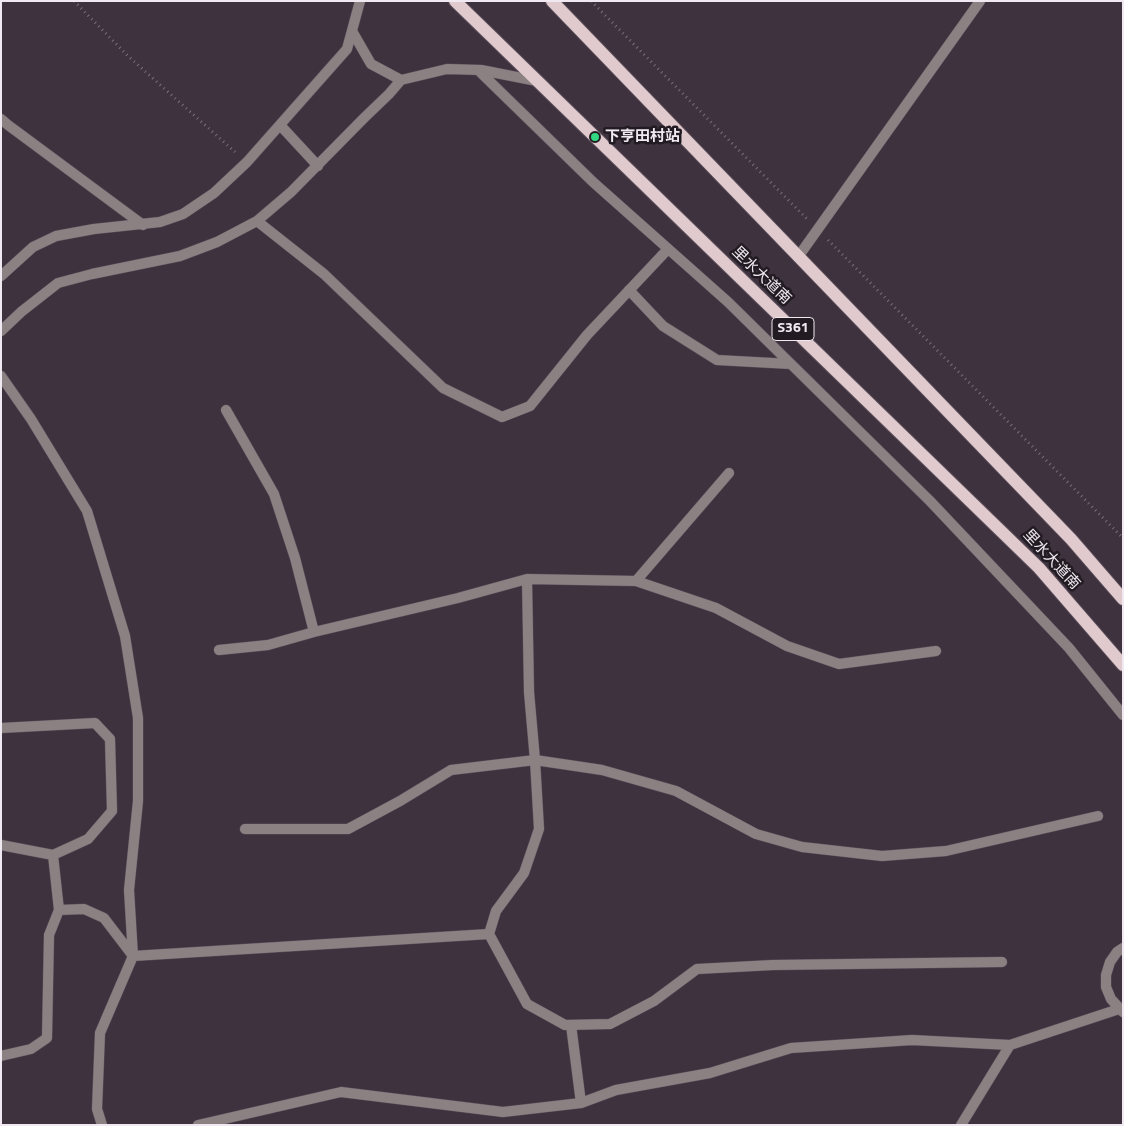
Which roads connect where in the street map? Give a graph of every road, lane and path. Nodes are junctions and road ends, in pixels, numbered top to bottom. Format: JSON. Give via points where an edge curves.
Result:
{"nodes":[{"id":1,"x":74,"y":1,"type":"edge"},
{"id":2,"x":360,"y":1,"type":"edge"},
{"id":3,"x":455,"y":1,"type":"edge"},
{"id":4,"x":552,"y":1,"type":"edge"},
{"id":5,"x":591,"y":1,"type":"edge"},
{"id":6,"x":980,"y":1,"type":"edge"},
{"id":7,"x":352,"y":31,"type":"junction"},
{"id":8,"x":478,"y":70,"type":"junction"},
{"id":9,"x":401,"y":80,"type":"junction"},
{"id":10,"x":537,"y":81,"type":"junction"},
{"id":11,"x":1,"y":118,"type":"edge"},
{"id":12,"x":280,"y":125,"type":"junction"},
{"id":13,"x":247,"y":162,"type":"junction"},
{"id":14,"x":318,"y":166,"type":"junction"},
{"id":15,"x":257,"y":221,"type":"junction"},
{"id":16,"x":143,"y":225,"type":"junction"},
{"id":17,"x":818,"y":230,"type":"junction"},
{"id":18,"x":668,"y":249,"type":"junction"},
{"id":19,"x":798,"y":257,"type":"junction"},
{"id":20,"x":1,"y":276,"type":"edge"},
{"id":21,"x":629,"y":290,"type":"junction"},
{"id":22,"x":1,"y":331,"type":"edge"},
{"id":23,"x":791,"y":364,"type":"junction"},
{"id":24,"x":1,"y":376,"type":"edge"},
{"id":25,"x":226,"y":410,"type":"dead end"},
{"id":26,"x":729,"y":473,"type":"dead end"},
{"id":27,"x":1123,"y":538,"type":"edge"},
{"id":28,"x":527,"y":580,"type":"junction"},
{"id":29,"x":636,"y":581,"type":"junction"},
{"id":30,"x":1123,"y":599,"type":"edge"},
{"id":31,"x":314,"y":632,"type":"junction"},
{"id":32,"x":218,"y":650,"type":"dead end"},
{"id":33,"x":936,"y":651,"type":"dead end"},
{"id":34,"x":1123,"y":665,"type":"edge"},
{"id":35,"x":1123,"y":715,"type":"edge"},
{"id":36,"x":1,"y":728,"type":"edge"},
{"id":37,"x":535,"y":760,"type":"junction"},
{"id":38,"x":1098,"y":816,"type":"dead end"},
{"id":39,"x":245,"y":829,"type":"dead end"},
{"id":40,"x":1,"y":845,"type":"edge"},
{"id":41,"x":53,"y":855,"type":"junction"},
{"id":42,"x":59,"y":910,"type":"junction"},
{"id":43,"x":489,"y":934,"type":"junction"},
{"id":44,"x":1123,"y":948,"type":"edge"},
{"id":45,"x":133,"y":956,"type":"junction"},
{"id":46,"x":1002,"y":962,"type":"dead end"},
{"id":47,"x":1121,"y":1011,"type":"edge"},
{"id":48,"x":571,"y":1025,"type":"junction"},
{"id":49,"x":1010,"y":1045,"type":"junction"},
{"id":50,"x":1,"y":1056,"type":"edge"},
{"id":51,"x":581,"y":1103,"type":"junction"},
{"id":52,"x":204,"y":1124,"type":"edge"},
{"id":53,"x":102,"y":1125,"type":"edge"},
{"id":54,"x":961,"y":1125,"type":"edge"}],
"edges":[{"from":1,"to":13,"type":"path","via":[[128,56]]},
{"from":2,"to":7,"type":"street"},
{"from":3,"to":10,"type":"main road","name":"里水大道南","number":"S361"},
{"from":4,"to":19,"type":"main road","name":"里水大道南"},
{"from":5,"to":17,"type":"path"},
{"from":6,"to":17,"type":"street"},
{"from":7,"to":9,"type":"street","via":[[371,64]]},
{"from":7,"to":12,"type":"street","via":[[347,49]]},
{"from":8,"to":9,"type":"street","via":[[447,69]]},
{"from":8,"to":10,"type":"street"},
{"from":8,"to":18,"type":"street","via":[[593,182]]},
{"from":9,"to":14,"type":"street"},
{"from":10,"to":34,"type":"main road","name":"里水大道南","number":"S361","via":[[1039,568]]},
{"from":11,"to":16,"type":"street"},
{"from":12,"to":13,"type":"street"},
{"from":12,"to":14,"type":"street"},
{"from":13,"to":16,"type":"street","via":[[214,193],[183,214]]},
{"from":14,"to":15,"type":"street"},
{"from":15,"to":21,"type":"street","via":[[324,274],[443,388],[502,417],[530,406],[587,335]]},
{"from":15,"to":22,"type":"street","via":[[217,242],[180,256],[58,283]]},
{"from":16,"to":20,"type":"street","via":[[56,236],[33,247]]},
{"from":17,"to":19,"type":"street"},
{"from":17,"to":27,"type":"path"},
{"from":18,"to":21,"type":"street"},
{"from":18,"to":23,"type":"street"},
{"from":19,"to":30,"type":"main road","name":"里水大道南","via":[[1071,539]]},
{"from":21,"to":23,"type":"street","via":[[663,326],[717,360]]},
{"from":23,"to":35,"type":"street","via":[[937,508],[1069,648]]},
{"from":24,"to":45,"type":"street","via":[[87,511],[125,636],[138,718],[138,801],[129,890]]},
{"from":25,"to":31,"type":"street","via":[[274,494]]},
{"from":26,"to":29,"type":"street"},
{"from":28,"to":29,"type":"street"},
{"from":28,"to":31,"type":"street"},
{"from":28,"to":37,"type":"street","via":[[529,692]]},
{"from":29,"to":33,"type":"street","via":[[716,608],[787,646],[839,664]]},
{"from":31,"to":32,"type":"street","via":[[268,645]]},
{"from":36,"to":41,"type":"street","via":[[95,723],[110,739],[112,811],[88,839]]},
{"from":37,"to":38,"type":"street","via":[[602,770],[676,791],[756,834],[802,847],[882,856],[946,851]]},
{"from":37,"to":39,"type":"street","via":[[451,770],[348,829]]},
{"from":37,"to":43,"type":"street","via":[[539,829],[524,873],[496,911]]},
{"from":40,"to":41,"type":"street"},
{"from":41,"to":42,"type":"street"},
{"from":42,"to":45,"type":"street","via":[[84,909],[104,918]]},
{"from":42,"to":50,"type":"street","via":[[49,934],[47,1038],[31,1049]]},
{"from":43,"to":45,"type":"street"},
{"from":43,"to":48,"type":"street","via":[[528,1004]]},
{"from":44,"to":47,"type":"street","via":[[1110,962],[1106,974],[1106,987]]},
{"from":45,"to":53,"type":"street","via":[[100,1033],[97,1109]]},
{"from":46,"to":48,"type":"street","via":[[697,969],[654,1001],[610,1024]]},
{"from":47,"to":49,"type":"street"},
{"from":48,"to":51,"type":"street"},
{"from":49,"to":51,"type":"street","via":[[912,1040],[791,1048],[710,1073],[616,1090]]},
{"from":49,"to":54,"type":"street"},
{"from":51,"to":52,"type":"street","via":[[504,1112],[341,1092]]}]}
